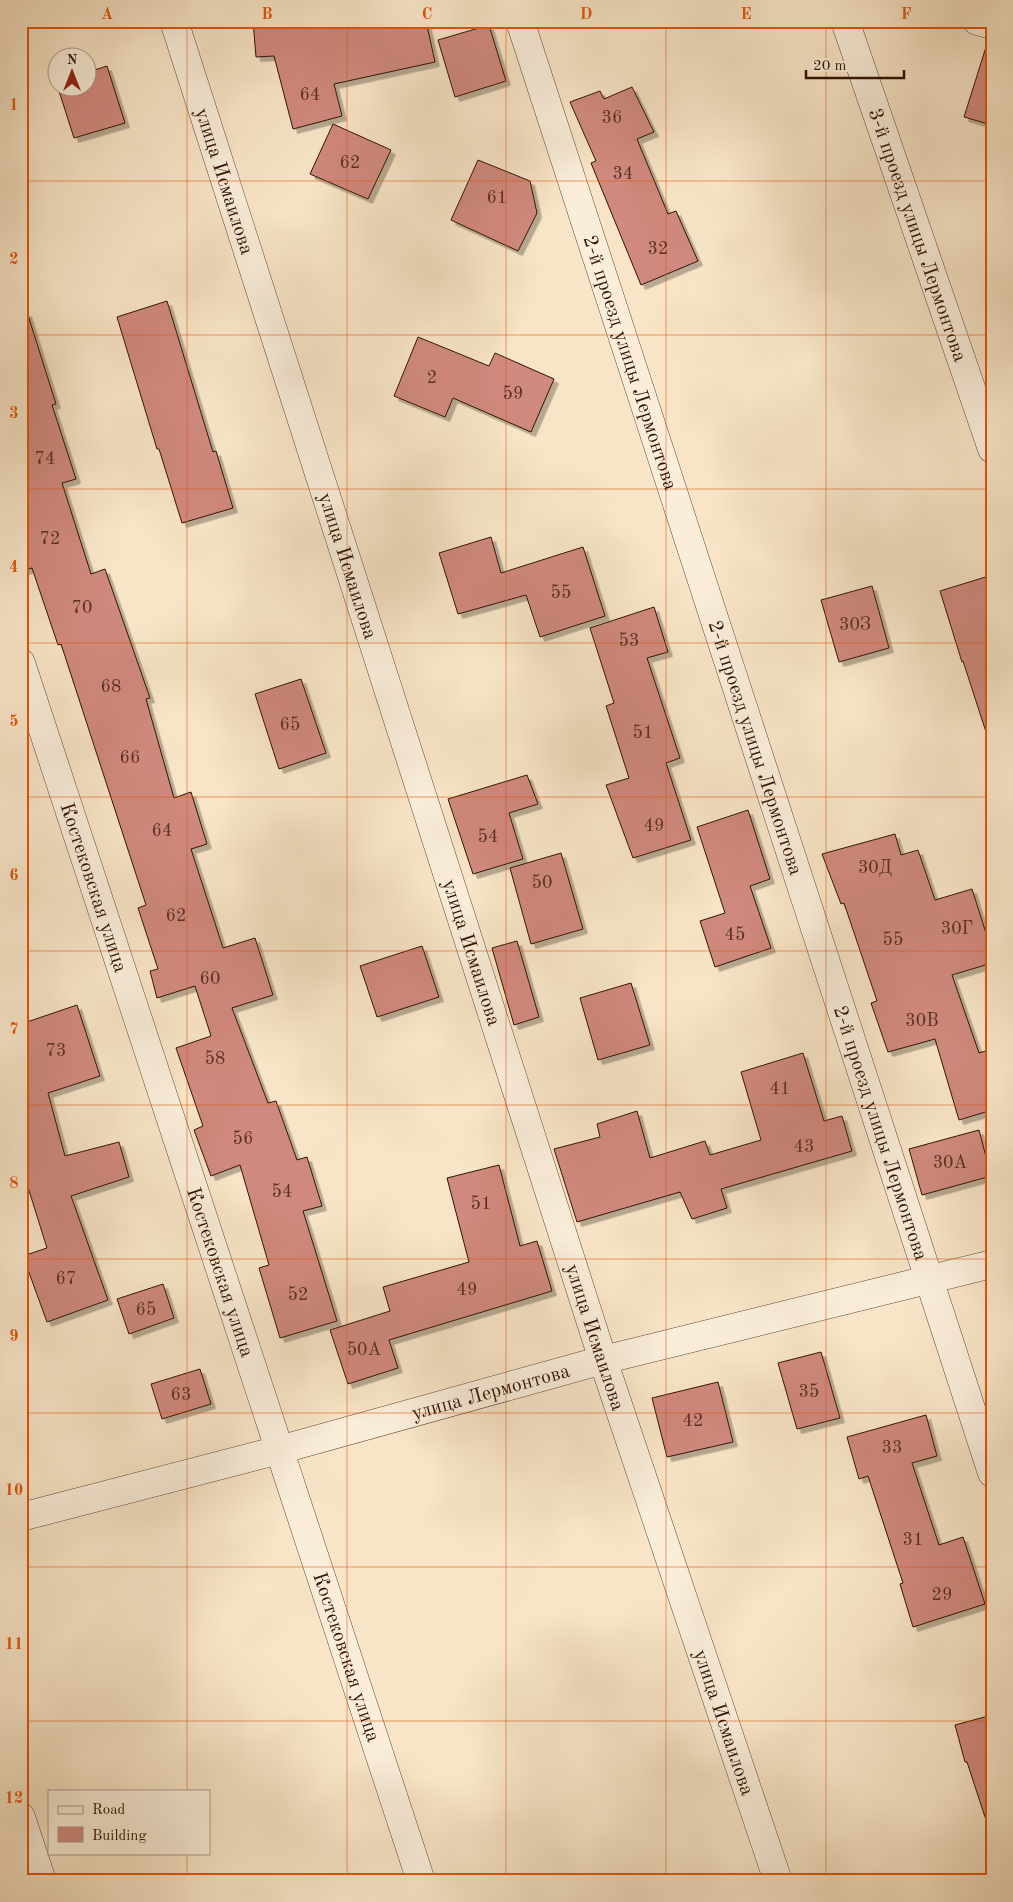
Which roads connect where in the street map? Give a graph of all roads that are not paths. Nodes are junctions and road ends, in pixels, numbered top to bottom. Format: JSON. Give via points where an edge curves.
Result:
{"nodes":[{"id":1,"x":174,"y":21,"type":"edge"},
{"id":2,"x":520,"y":21,"type":"edge"},
{"id":3,"x":845,"y":21,"type":"edge"},
{"id":4,"x":977,"y":21,"type":"edge"},
{"id":5,"x":992,"y":26,"type":"edge"},
{"id":6,"x":992,"y":449,"type":"edge"},
{"id":7,"x":21,"y":663,"type":"edge"},
{"id":8,"x":992,"y":1264,"type":"edge"},
{"id":9,"x":929,"y":1280,"type":"junction"},
{"id":10,"x":603,"y":1360,"type":"junction"},
{"id":11,"x":279,"y":1450,"type":"junction"},
{"id":12,"x":992,"y":1472,"type":"edge"},
{"id":13,"x":21,"y":1517,"type":"edge"},
{"id":14,"x":21,"y":1817,"type":"edge"},
{"id":15,"x":42,"y":1881,"type":"edge"},
{"id":16,"x":420,"y":1881,"type":"edge"},
{"id":17,"x":778,"y":1881,"type":"edge"}],
"edges":[{"from":1,"to":10,"type":"street","name":"улица Исмаилова"},
{"from":2,"to":9,"type":"street","name":"2-й проезд улицы Лермонтова"},
{"from":3,"to":6,"type":"street","name":"3-й проезд улицы Лермонтова"},
{"from":4,"to":5,"type":"street"},
{"from":7,"to":11,"type":"street","name":"Костековская улица"},
{"from":8,"to":9,"type":"street","name":"улица Лермонтова"},
{"from":9,"to":10,"type":"street","name":"улица Лермонтова"},
{"from":9,"to":12,"type":"street","name":"2-й проезд улицы Лермонтова"},
{"from":10,"to":11,"type":"street","name":"улица Лермонтова"},
{"from":10,"to":17,"type":"street","name":"улица Исмаилова"},
{"from":11,"to":13,"type":"street","name":"улица Лермонтова"},
{"from":11,"to":16,"type":"street","name":"Костековская улица"},
{"from":14,"to":15,"type":"street"}]}
